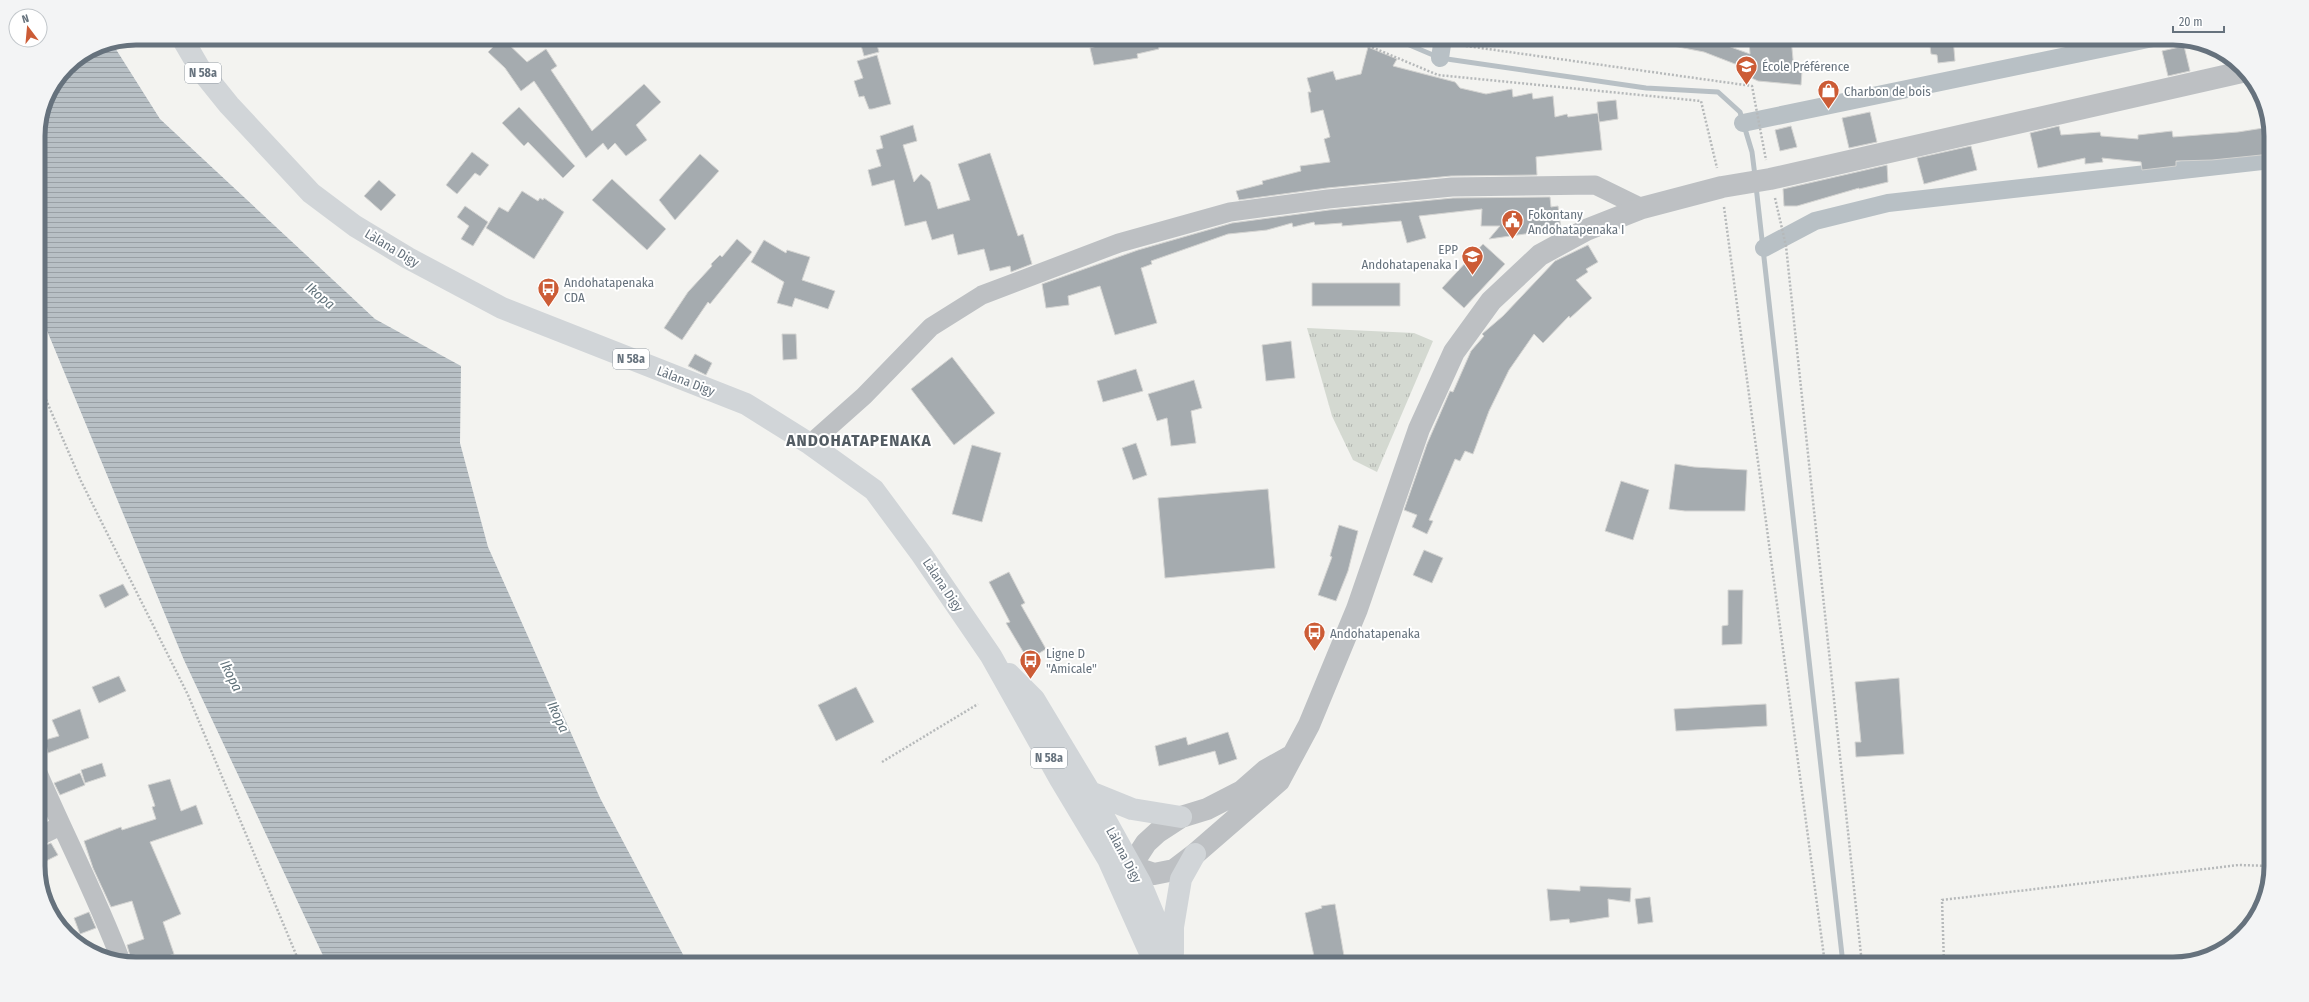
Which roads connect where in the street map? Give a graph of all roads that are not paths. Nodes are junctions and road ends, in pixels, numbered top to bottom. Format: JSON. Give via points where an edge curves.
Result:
{"nodes":[{"id":1,"x":186,"y":45,"type":"edge"},
{"id":2,"x":2238,"y":73,"type":"edge"},
{"id":3,"x":1642,"y":208,"type":"junction"},
{"id":4,"x":810,"y":444,"type":"junction"},
{"id":5,"x":991,"y":656,"type":"junction"},
{"id":6,"x":1291,"y":756,"type":"junction"},
{"id":7,"x":45,"y":790,"type":"edge"},
{"id":8,"x":1090,"y":792,"type":"junction"},
{"id":9,"x":1181,"y":817,"type":"junction"},
{"id":10,"x":60,"y":826,"type":"junction"},
{"id":11,"x":45,"y":834,"type":"edge"},
{"id":12,"x":1195,"y":854,"type":"junction"},
{"id":13,"x":1108,"y":859,"type":"junction"},
{"id":14,"x":1131,"y":866,"type":"junction"},
{"id":15,"x":1123,"y":890,"type":"junction"},
{"id":16,"x":119,"y":955,"type":"edge"},
{"id":17,"x":1163,"y":957,"type":"edge"},
{"id":18,"x":1165,"y":957,"type":"edge"},
{"id":19,"x":1168,"y":957,"type":"edge"}],
"edges":[{"from":1,"to":4,"type":"main road","name":"Làlana Digy","number":"N 58a","via":[[200,69],[229,105],[311,193],[355,226],[408,258],[502,308],[746,404]]},
{"from":2,"to":3,"type":"street","via":[[1770,179],[1728,186]]},
{"from":3,"to":4,"type":"street","via":[[1595,185],[1452,187],[1230,212],[1119,243],[982,295],[938,323],[864,396]]},
{"from":3,"to":6,"type":"street","via":[[1586,230],[1540,255],[1491,301],[1454,352],[1419,429],[1357,609],[1309,725]]},
{"from":4,"to":5,"type":"main road","name":"Làlana Digy","number":"N 58a","via":[[874,490]]},
{"from":5,"to":8,"type":"main road","name":"Làlana Digy","number":"N 58a","via":[[1034,699]]},
{"from":5,"to":13,"type":"main road","name":"Làlana Digy","number":"N 58a"},
{"from":6,"to":9,"type":"street","via":[[1266,770],[1242,791],[1207,809]]},
{"from":6,"to":12,"type":"street","via":[[1279,781]]},
{"from":7,"to":10,"type":"street"},
{"from":8,"to":9,"type":"main road","via":[[1132,809]]},
{"from":8,"to":14,"type":"main road","name":"Làlana Digy","number":"N 58a"},
{"from":9,"to":14,"type":"street","via":[[1146,843]]},
{"from":10,"to":11,"type":"street"},
{"from":10,"to":16,"type":"street","via":[[105,918]]},
{"from":12,"to":14,"type":"street","via":[[1174,870],[1154,874]]},
{"from":12,"to":19,"type":"main road","via":[[1181,879]]},
{"from":13,"to":14,"type":"street"},
{"from":13,"to":15,"type":"main road","name":"Làlana Digy","number":"N 58a"},
{"from":14,"to":15,"type":"street"},
{"from":14,"to":18,"type":"main road","name":"Làlana Digy","number":"N 58a"},
{"from":15,"to":17,"type":"main road","name":"Làlana Digy","number":"N 58a"}]}
